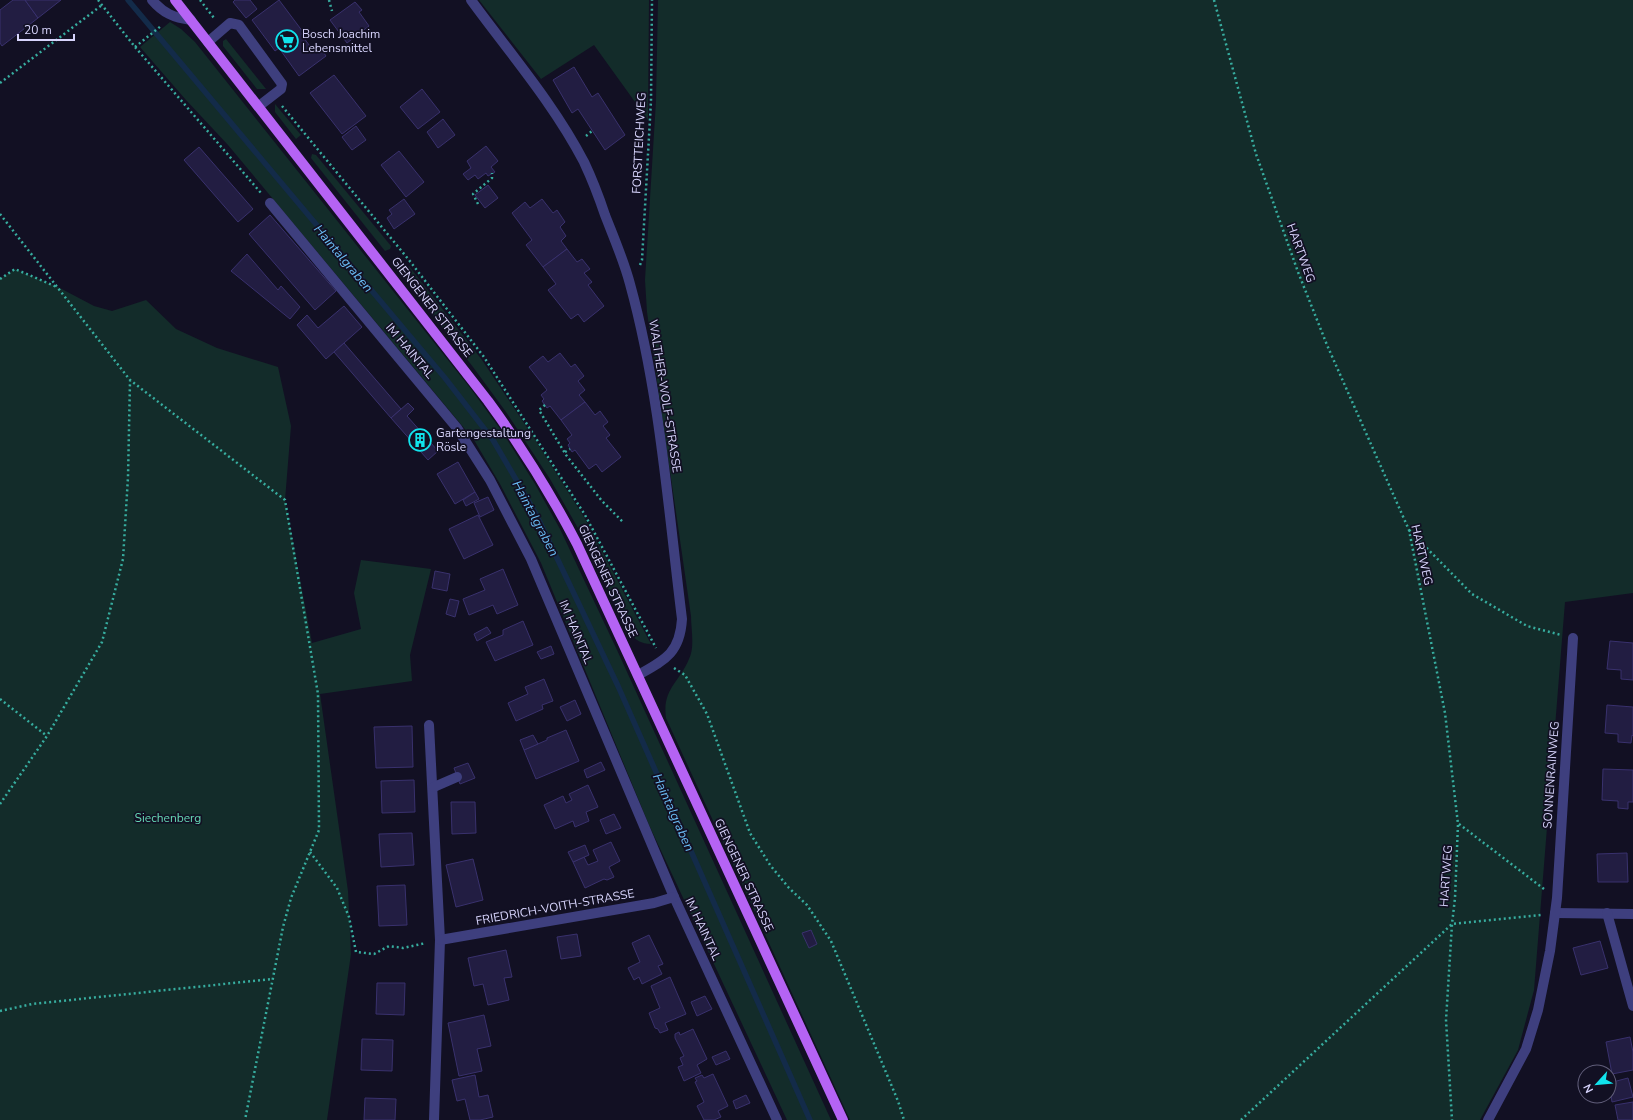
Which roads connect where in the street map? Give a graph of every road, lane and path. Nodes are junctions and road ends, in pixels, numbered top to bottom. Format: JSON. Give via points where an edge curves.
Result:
{"nodes":[{"id":1,"x":98,"y":0,"type":"edge"},
{"id":2,"x":152,"y":0,"type":"edge"},
{"id":3,"x":175,"y":0,"type":"edge"},
{"id":4,"x":200,"y":0,"type":"edge"},
{"id":5,"x":329,"y":0,"type":"edge"},
{"id":6,"x":471,"y":0,"type":"edge"},
{"id":7,"x":652,"y":0,"type":"edge"},
{"id":8,"x":1214,"y":0,"type":"edge"},
{"id":9,"x":102,"y":5,"type":"junction"},
{"id":10,"x":332,"y":11,"type":"dead end"},
{"id":11,"x":191,"y":20,"type":"junction"},
{"id":12,"x":165,"y":23,"type":"dead end"},
{"id":13,"x":222,"y":30,"type":"junction"},
{"id":14,"x":208,"y":42,"type":"junction"},
{"id":15,"x":135,"y":47,"type":"junction"},
{"id":16,"x":0,"y":83,"type":"edge"},
{"id":17,"x":259,"y":106,"type":"junction"},
{"id":18,"x":492,"y":173,"type":"dead end"},
{"id":19,"x":270,"y":203,"type":"joint"},
{"id":20,"x":478,"y":204,"type":"dead end"},
{"id":21,"x":0,"y":214,"type":"edge"},
{"id":22,"x":0,"y":279,"type":"edge"},
{"id":23,"x":630,"y":283,"type":"junction"},
{"id":24,"x":58,"y":287,"type":"junction"},
{"id":25,"x":130,"y":380,"type":"junction"},
{"id":26,"x":545,"y":405,"type":"dead end"},
{"id":27,"x":570,"y":449,"type":"dead end"},
{"id":28,"x":565,"y":452,"type":"junction"},
{"id":29,"x":623,"y":522,"type":"dead end"},
{"id":30,"x":1408,"y":530,"type":"junction"},
{"id":31,"x":1573,"y":638,"type":"joint"},
{"id":32,"x":663,"y":661,"type":"junction"},
{"id":33,"x":638,"y":675,"type":"junction"},
{"id":34,"x":0,"y":699,"type":"edge"},
{"id":35,"x":429,"y":725,"type":"dead end"},
{"id":36,"x":47,"y":736,"type":"junction"},
{"id":37,"x":457,"y":776,"type":"dead end"},
{"id":38,"x":434,"y":787,"type":"junction"},
{"id":39,"x":0,"y":804,"type":"edge"},
{"id":40,"x":1458,"y":824,"type":"junction"},
{"id":41,"x":310,"y":852,"type":"junction"},
{"id":42,"x":674,"y":897,"type":"junction"},
{"id":43,"x":1556,"y":898,"type":"junction"},
{"id":44,"x":1607,"y":913,"type":"junction"},
{"id":45,"x":1555,"y":914,"type":"junction"},
{"id":46,"x":1633,"y":914,"type":"edge"},
{"id":47,"x":1452,"y":924,"type":"junction"},
{"id":48,"x":440,"y":940,"type":"junction"},
{"id":49,"x":272,"y":979,"type":"junction"},
{"id":50,"x":1633,"y":1006,"type":"edge"},
{"id":51,"x":0,"y":1011,"type":"edge"},
{"id":52,"x":245,"y":1120,"type":"edge"},
{"id":53,"x":434,"y":1120,"type":"edge"},
{"id":54,"x":777,"y":1120,"type":"edge"},
{"id":55,"x":843,"y":1120,"type":"edge"},
{"id":56,"x":904,"y":1120,"type":"edge"},
{"id":57,"x":1241,"y":1120,"type":"edge"},
{"id":58,"x":1452,"y":1120,"type":"edge"},
{"id":59,"x":1488,"y":1120,"type":"edge"}],
"edges":[{"from":1,"to":9,"type":"path"},
{"from":2,"to":11,"type":"street","via":[[173,17]]},
{"from":3,"to":11,"type":"main road","name":"GIENGENER STRASSE"},
{"from":4,"to":13,"type":"path"},
{"from":5,"to":10,"type":"path"},
{"from":6,"to":23,"type":"street","name":"WALTHER-WOLF-STRASSE","via":[[546,101],[574,145],[594,185]]},
{"from":7,"to":23,"type":"path","name":"FORSTTEICHWEG","via":[[651,101],[642,260],[637,276]]},
{"from":8,"to":30,"type":"path","name":"HARTWEG","via":[[1256,154],[1298,272]]},
{"from":9,"to":15,"type":"path"},
{"from":9,"to":16,"type":"path"},
{"from":11,"to":14,"type":"main road","name":"GIENGENER STRASSE"},
{"from":12,"to":15,"type":"path"},
{"from":13,"to":14,"type":"street"},
{"from":13,"to":17,"type":"street","via":[[230,23],[239,25],[282,84]]},
{"from":14,"to":17,"type":"main road","name":"GIENGENER STRASSE"},
{"from":15,"to":19,"type":"path"},
{"from":17,"to":33,"type":"main road","name":"GIENGENER STRASSE","via":[[514,436],[565,520]]},
{"from":18,"to":20,"type":"path","via":[[492,178],[473,194]]},
{"from":19,"to":42,"type":"street","name":"IM HAINTAL","via":[[444,412],[490,480],[531,559]]},
{"from":21,"to":24,"type":"path"},
{"from":22,"to":24,"type":"path","via":[[15,269]]},
{"from":23,"to":32,"type":"street","name":"WALTHER-WOLF-STRASSE","via":[[647,358],[659,435],[682,619],[677,644]]},
{"from":24,"to":25,"type":"path"},
{"from":25,"to":36,"type":"path","via":[[123,560],[102,642]]},
{"from":25,"to":41,"type":"path","via":[[285,500],[318,694],[319,830]]},
{"from":26,"to":28,"type":"path","via":[[539,410]]},
{"from":27,"to":28,"type":"path"},
{"from":28,"to":29,"type":"path","via":[[602,501]]},
{"from":30,"to":31,"type":"path","via":[[1472,594],[1527,626]]},
{"from":30,"to":40,"type":"path","name":"HARTWEG","via":[[1445,713]]},
{"from":31,"to":43,"type":"street","name":"SONNENRAINWEG"},
{"from":32,"to":33,"type":"street","name":"WALTHER-WOLF-STRASSE"},
{"from":32,"to":56,"type":"path","via":[[685,675],[707,714],[750,834],[770,865],[807,905],[831,940]]},
{"from":33,"to":55,"type":"main road","name":"GIENGENER STRASSE"},
{"from":34,"to":36,"type":"path"},
{"from":35,"to":38,"type":"street"},
{"from":36,"to":39,"type":"path"},
{"from":37,"to":38,"type":"street"},
{"from":38,"to":48,"type":"street"},
{"from":40,"to":43,"type":"path"},
{"from":40,"to":47,"type":"path","name":"HARTWEG"},
{"from":41,"to":48,"type":"path","via":[[337,888],[349,917],[356,952],[374,954],[389,946],[402,948]]},
{"from":41,"to":49,"type":"path","via":[[290,898]]},
{"from":42,"to":48,"type":"street","name":"FRIEDRICH-VOITH-STRASSE","via":[[654,903]]},
{"from":42,"to":54,"type":"street","name":"IM HAINTAL"},
{"from":43,"to":45,"type":"street","name":"SONNENRAINWEG"},
{"from":44,"to":45,"type":"street"},
{"from":44,"to":46,"type":"street"},
{"from":44,"to":50,"type":"street"},
{"from":45,"to":47,"type":"path"},
{"from":45,"to":59,"type":"street","name":"SONNENRAINWEG","via":[[1543,990],[1532,1032],[1519,1065]]},
{"from":47,"to":57,"type":"path"},
{"from":47,"to":58,"type":"path","name":"HARTWEG","via":[[1446,1020]]},
{"from":48,"to":53,"type":"street"},
{"from":49,"to":51,"type":"path","via":[[32,1004]]},
{"from":49,"to":52,"type":"path"}]}
